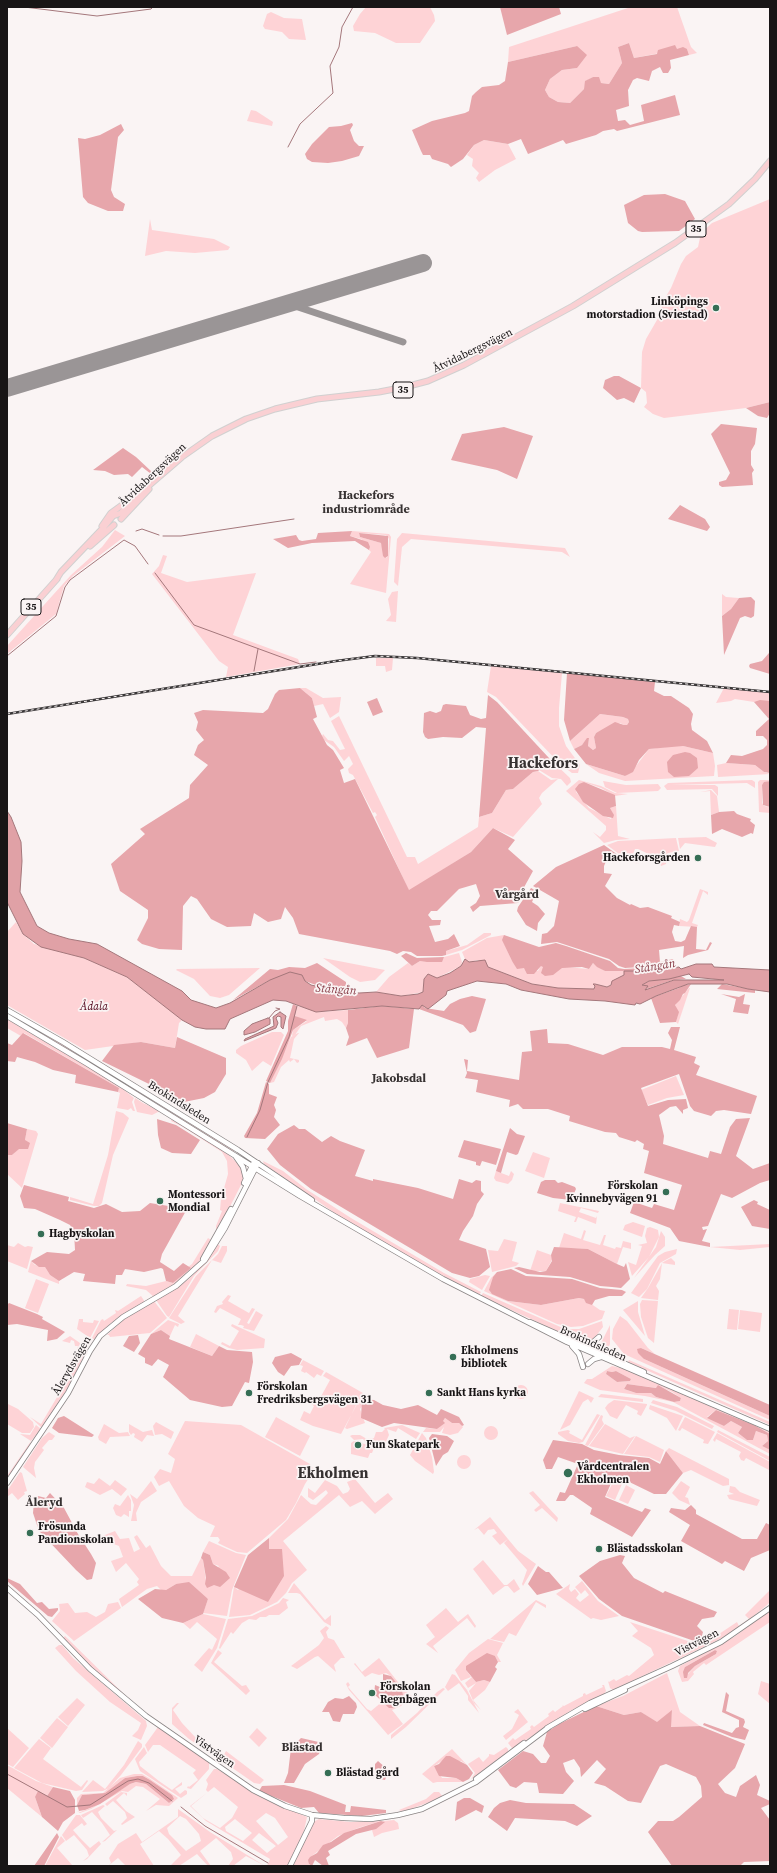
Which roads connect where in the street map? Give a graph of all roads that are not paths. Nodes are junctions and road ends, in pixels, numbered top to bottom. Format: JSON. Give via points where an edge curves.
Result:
{"nodes":[{"id":1,"x":770,"y":161,"type":"edge"},
{"id":2,"x":770,"y":165,"type":"edge"},
{"id":3,"x":139,"y":494,"type":"junction"},
{"id":4,"x":116,"y":515,"type":"junction"},
{"id":5,"x":121,"y":519,"type":"junction"},
{"id":6,"x":111,"y":520,"type":"junction"},
{"id":7,"x":114,"y":525,"type":"junction"},
{"id":8,"x":93,"y":538,"type":"junction"},
{"id":9,"x":56,"y":580,"type":"junction"},
{"id":10,"x":7,"y":635,"type":"edge"},
{"id":11,"x":7,"y":1010,"type":"edge"},
{"id":12,"x":7,"y":1016,"type":"edge"},
{"id":13,"x":233,"y":1154,"type":"junction"},
{"id":14,"x":255,"y":1164,"type":"junction"},
{"id":15,"x":262,"y":1172,"type":"junction"},
{"id":16,"x":248,"y":1178,"type":"junction"},
{"id":17,"x":338,"y":1219,"type":"junction"},
{"id":18,"x":500,"y":1308,"type":"junction"},
{"id":19,"x":599,"y":1337,"type":"dead end"},
{"id":20,"x":567,"y":1342,"type":"junction"},
{"id":21,"x":585,"y":1345,"type":"junction"},
{"id":22,"x":601,"y":1357,"type":"junction"},
{"id":23,"x":588,"y":1364,"type":"dead end"},
{"id":24,"x":583,"y":1367,"type":"dead end"},
{"id":25,"x":682,"y":1390,"type":"junction"},
{"id":26,"x":770,"y":1428,"type":"edge"},
{"id":27,"x":7,"y":1483,"type":"edge"},
{"id":28,"x":7,"y":1588,"type":"edge"},
{"id":29,"x":770,"y":1605,"type":"edge"},
{"id":30,"x":770,"y":1608,"type":"edge"},
{"id":31,"x":753,"y":1621,"type":"junction"},
{"id":32,"x":312,"y":1815,"type":"junction"},
{"id":33,"x":290,"y":1866,"type":"edge"}],
"edges":[{"from":1,"to":3,"type":"main road","name":"Åtvidabergsvägen","number":"35","via":[[746,188],[712,218],[610,285],[504,345],[451,371],[415,384],[379,392],[302,402],[246,419],[193,448]]},
{"from":2,"to":5,"type":"main road","name":"Åtvidabergsvägen","number":"35","via":[[738,200],[713,220],[641,268],[538,329],[453,374],[416,387],[379,395],[297,406],[237,426],[202,445],[183,459],[146,492]]},
{"from":3,"to":4,"type":"main road","name":"Åtvidabergsvägen","number":"35"},
{"from":3,"to":8,"type":"main road","name":"Åtvidabergsvägen","number":"35","via":[[111,513]]},
{"from":4,"to":5,"type":"main road"},
{"from":4,"to":6,"type":"main road","number":"35","via":[[112,516]]},
{"from":5,"to":7,"type":"main road","number":"35","via":[[119,524]]},
{"from":6,"to":7,"type":"main road"},
{"from":6,"to":8,"type":"main road","name":"Åtvidabergsvägen","number":"35"},
{"from":7,"to":9,"type":"main road","name":"Åtvidabergsvägen","number":"35"},
{"from":8,"to":9,"type":"main road","name":"Åtvidabergsvägen","number":"35"},
{"from":9,"to":10,"type":"main road","name":"Åtvidabergsvägen","number":"35"},
{"from":11,"to":14,"type":"main road","name":"Brokindsleden","via":[[63,1042]]},
{"from":12,"to":13,"type":"main road","name":"Brokindsleden"},
{"from":13,"to":14,"type":"main road","name":"Brokindsleden"},
{"from":13,"to":16,"type":"main road"},
{"from":14,"to":15,"type":"main road","name":"Brokindsleden"},
{"from":14,"to":16,"type":"main road","name":"Ålerydsvägen"},
{"from":14,"to":17,"type":"main road","name":"Brokindsleden"},
{"from":15,"to":16,"type":"main road"},
{"from":15,"to":17,"type":"main road","name":"Brokindsleden"},
{"from":16,"to":27,"type":"main road","name":"Ålerydsvägen","via":[[212,1251],[197,1268],[176,1286],[117,1321],[100,1336],[68,1393]]},
{"from":17,"to":18,"type":"main road","name":"Brokindsleden","via":[[443,1280]]},
{"from":18,"to":20,"type":"main road","name":"Brokindsleden"},
{"from":18,"to":21,"type":"main road","name":"Brokindsleden"},
{"from":19,"to":21,"type":"main road"},
{"from":20,"to":22,"type":"main road","name":"Brokindsleden"},
{"from":20,"to":24,"type":"main road","via":[[580,1354]]},
{"from":21,"to":25,"type":"main road","name":"Brokindsleden"},
{"from":22,"to":23,"type":"main road"},
{"from":22,"to":25,"type":"main road","name":"Brokindsleden"},
{"from":25,"to":26,"type":"main road","name":"Brokindsleden"},
{"from":28,"to":32,"type":"main road","name":"Vistvägen","via":[[120,1696],[253,1790],[285,1806]]},
{"from":29,"to":31,"type":"main road","name":"Vistvägen"},
{"from":30,"to":31,"type":"main road","name":"Vistvägen"},
{"from":31,"to":32,"type":"main road","name":"Vistvägen","via":[[721,1642],[612,1697],[564,1718],[455,1794],[444,1799],[415,1811],[379,1818]]},
{"from":32,"to":33,"type":"main road","via":[[312,1821]]}]}
